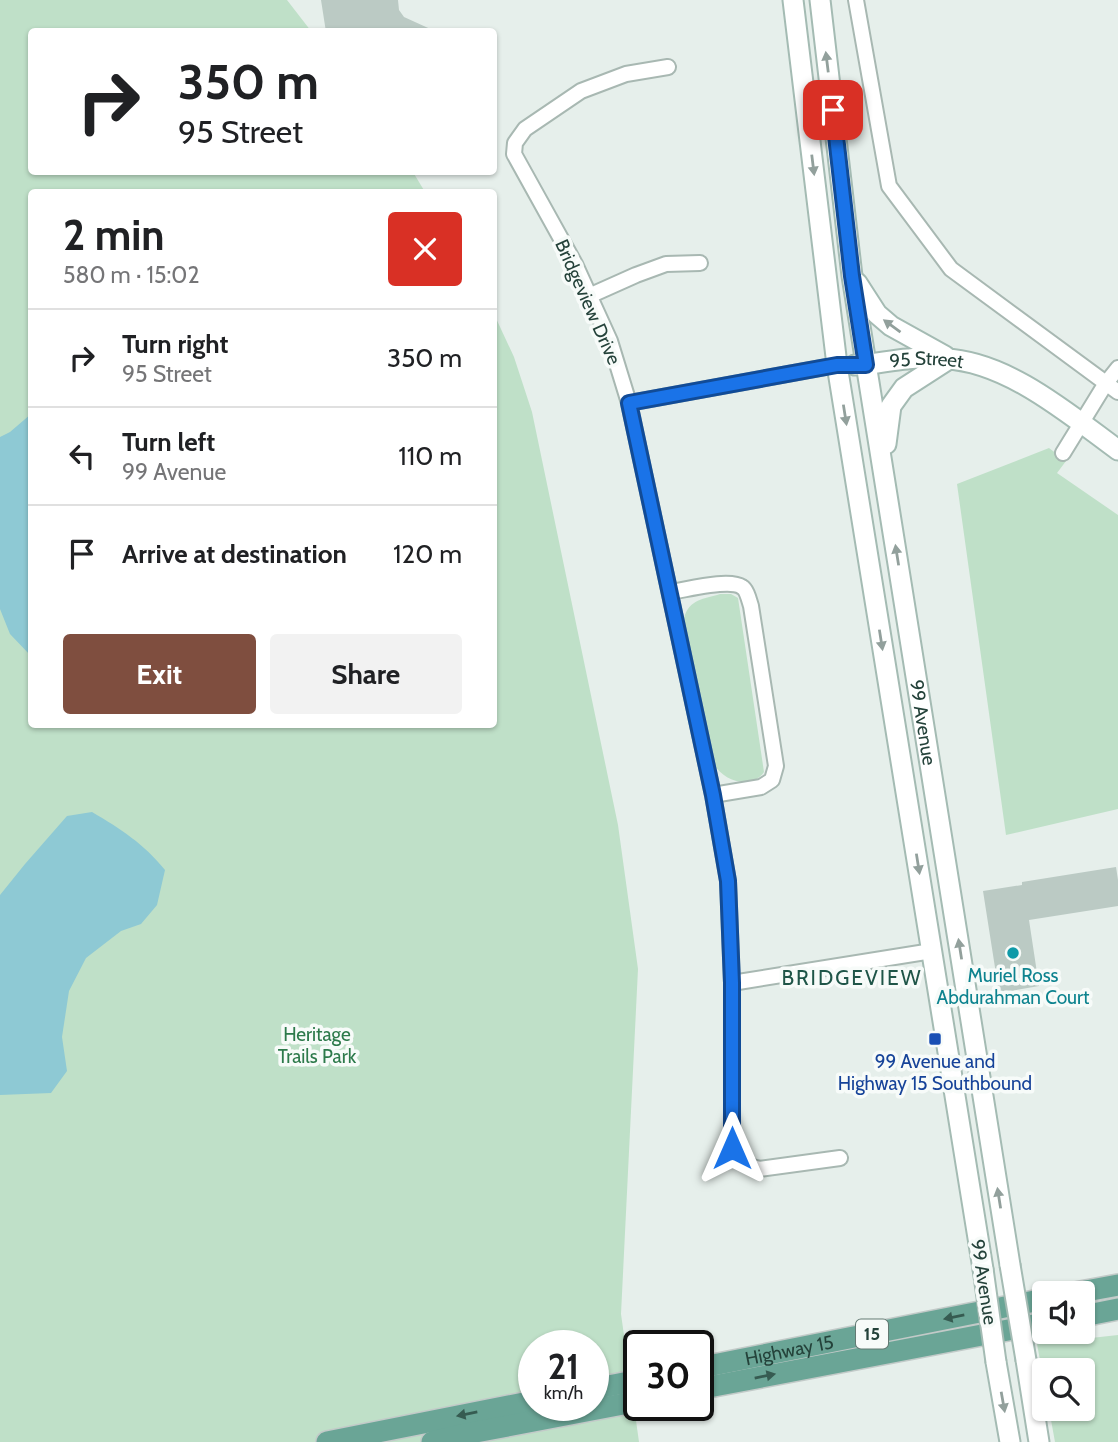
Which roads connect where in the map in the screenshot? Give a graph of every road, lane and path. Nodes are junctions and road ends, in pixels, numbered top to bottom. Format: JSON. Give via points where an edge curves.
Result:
{"nodes":[{"id":1,"x":793,"y":0,"type":"edge"},
{"id":2,"x":820,"y":0,"type":"edge"},
{"id":3,"x":856,"y":0,"type":"edge"},
{"id":4,"x":668,"y":67,"type":"dead end"},
{"id":5,"x":699,"y":263,"type":"dead end"},
{"id":6,"x":852,"y":276,"type":"junction"},
{"id":7,"x":589,"y":296,"type":"junction"},
{"id":8,"x":949,"y":359,"type":"junction"},
{"id":9,"x":837,"y":365,"type":"junction"},
{"id":10,"x":866,"y":365,"type":"junction"},
{"id":11,"x":1118,"y":368,"type":"edge"},
{"id":12,"x":1112,"y":387,"type":"edge"},
{"id":13,"x":629,"y":403,"type":"junction"},
{"id":14,"x":1082,"y":424,"type":"junction"},
{"id":15,"x":1118,"y":450,"type":"edge"},
{"id":16,"x":1063,"y":453,"type":"dead end"},
{"id":17,"x":883,"y":466,"type":"junction"},
{"id":18,"x":670,"y":593,"type":"junction"},
{"id":19,"x":713,"y":795,"type":"junction"},
{"id":20,"x":932,"y":951,"type":"junction"},
{"id":21,"x":732,"y":983,"type":"junction"},
{"id":22,"x":840,"y":1158,"type":"dead end"},
{"id":23,"x":1118,"y":1285,"type":"edge"},
{"id":24,"x":1095,"y":1289,"type":"edge"},
{"id":25,"x":1032,"y":1302,"type":"edge"},
{"id":26,"x":1032,"y":1325,"type":"edge"},
{"id":27,"x":714,"y":1365,"type":"edge"},
{"id":28,"x":714,"y":1386,"type":"edge"},
{"id":29,"x":518,"y":1404,"type":"edge"},
{"id":30,"x":623,"y":1404,"type":"edge"},
{"id":31,"x":327,"y":1442,"type":"edge"},
{"id":32,"x":432,"y":1442,"type":"edge"},
{"id":33,"x":1010,"y":1442,"type":"edge"},
{"id":34,"x":1039,"y":1442,"type":"edge"}],
"edges":[{"from":1,"to":9,"type":"main road","name":"99 Avenue","one_way":true},
{"from":6,"to":2,"type":"main road","name":"99 Avenue","one_way":true},
{"from":3,"to":12,"type":"street","via":[[889,186],[951,269]]},
{"from":4,"to":7,"type":"street","name":"Bridgeview Drive","via":[[626,74],[581,91],[525,130],[515,143],[514,154]]},
{"from":5,"to":7,"type":"street","via":[[666,264]]},
{"from":8,"to":6,"type":"main road","one_way":true,"via":[[891,326],[877,314]]},
{"from":6,"to":10,"type":"main road","name":"99 Avenue"},
{"from":7,"to":13,"type":"street","name":"Bridgeview Drive","via":[[610,341]]},
{"from":8,"to":10,"type":"main road","name":"95 Street","via":[[910,358]]},
{"from":8,"to":14,"type":"main road","name":"95 Street","via":[[993,369],[1029,387]]},
{"from":8,"to":17,"type":"main road","via":[[904,388],[891,406]]},
{"from":9,"to":10,"type":"main road","name":"95 Street"},
{"from":9,"to":13,"type":"street","name":"95 Street"},
{"from":9,"to":20,"type":"main road","name":"99 Avenue","one_way":true},
{"from":10,"to":17,"type":"main road","name":"99 Avenue"},
{"from":11,"to":12,"type":"street"},
{"from":12,"to":14,"type":"street"},
{"from":13,"to":18,"type":"street","name":"Bridgeview Drive"},
{"from":14,"to":15,"type":"main road","name":"95 Street"},
{"from":14,"to":16,"type":"street"},
{"from":34,"to":17,"type":"main road","name":"99 Avenue","one_way":true,"bridge":true},
{"from":18,"to":19,"type":"street","name":"Bridgeview Drive"},
{"from":18,"to":19,"type":"street","via":[[729,583],[742,587],[751,606],[776,766],[772,780],[761,787]]},
{"from":19,"to":21,"type":"street","name":"Bridgeview Drive","via":[[728,881]]},
{"from":20,"to":21,"type":"street"},
{"from":20,"to":33,"type":"main road","name":"99 Avenue","one_way":true,"bridge":true},
{"from":21,"to":22,"type":"street","name":"Bridgeview Drive","via":[[732,1148],[737,1158],[759,1168]]},
{"from":23,"to":24,"type":"main road"},
{"from":25,"to":27,"type":"main road","name":"Highway 15","number":"15","one_way":true},
{"from":28,"to":26,"type":"main road","name":"Highway 15","one_way":true},
{"from":29,"to":31,"type":"main road","one_way":true},
{"from":30,"to":32,"type":"main road"}]}
